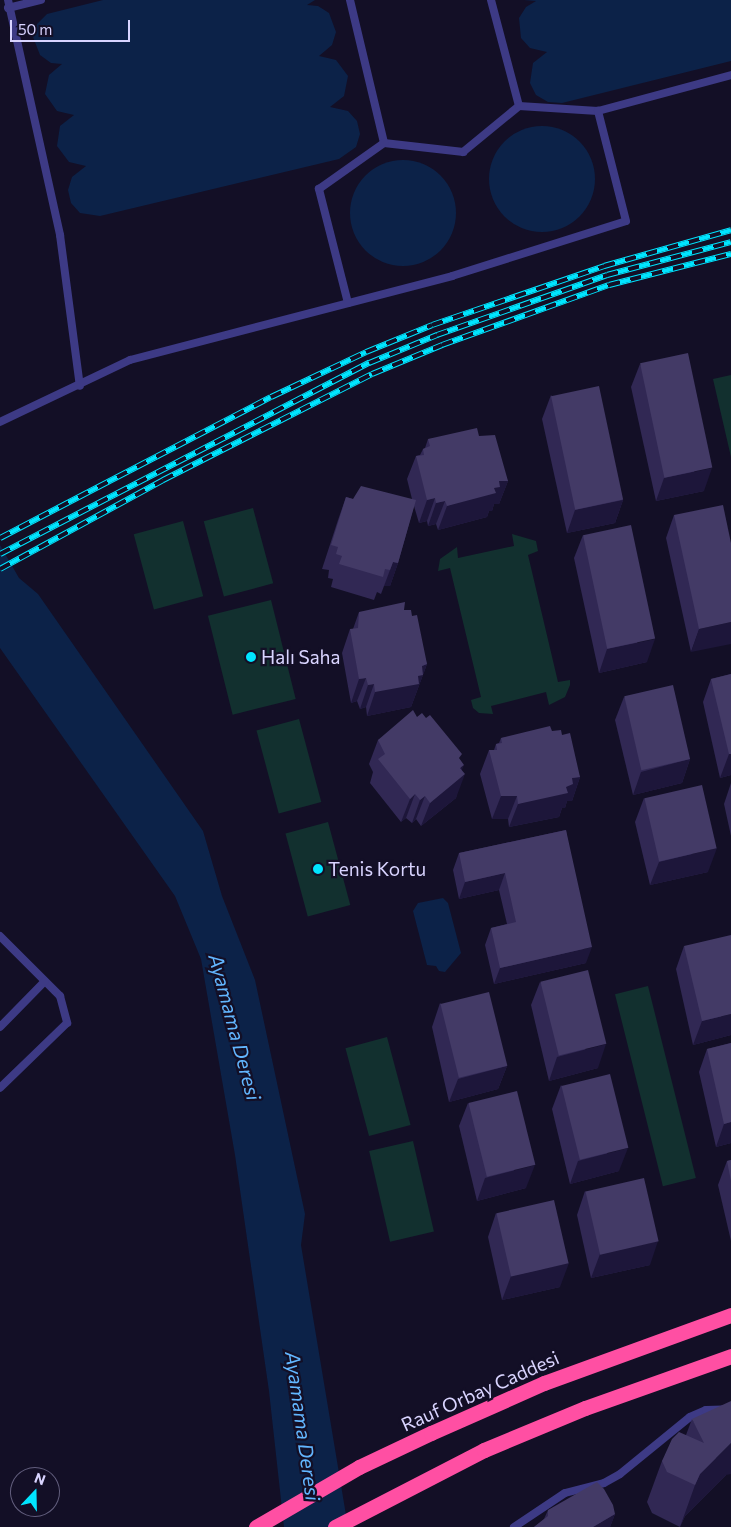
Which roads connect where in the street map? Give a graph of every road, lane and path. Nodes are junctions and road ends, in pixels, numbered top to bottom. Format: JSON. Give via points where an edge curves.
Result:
{"nodes":[{"id":1,"x":41,"y":0,"type":"edge"},
{"id":2,"x":350,"y":0,"type":"edge"},
{"id":3,"x":491,"y":0,"type":"edge"},
{"id":4,"x":8,"y":4,"type":"edge"},
{"id":5,"x":731,"y":75,"type":"edge"},
{"id":6,"x":519,"y":106,"type":"junction"},
{"id":7,"x":598,"y":111,"type":"junction"},
{"id":8,"x":384,"y":143,"type":"junction"},
{"id":9,"x":348,"y":303,"type":"junction"},
{"id":10,"x":80,"y":386,"type":"junction"},
{"id":11,"x":0,"y":422,"type":"edge"},
{"id":12,"x":0,"y":936,"type":"edge"},
{"id":13,"x":45,"y":981,"type":"junction"},
{"id":14,"x":0,"y":1027,"type":"edge"},
{"id":15,"x":0,"y":1088,"type":"edge"},
{"id":16,"x":731,"y":1316,"type":"edge"},
{"id":17,"x":731,"y":1356,"type":"edge"},
{"id":18,"x":731,"y":1409,"type":"edge"},
{"id":19,"x":256,"y":1527,"type":"edge"},
{"id":20,"x":335,"y":1527,"type":"edge"},
{"id":21,"x":514,"y":1527,"type":"edge"}],
"edges":[{"from":1,"to":4,"type":"lane"},
{"from":2,"to":8,"type":"lane"},
{"from":3,"to":6,"type":"lane"},
{"from":4,"to":10,"type":"lane","via":[[60,235]]},
{"from":5,"to":7,"type":"lane"},
{"from":6,"to":7,"type":"lane"},
{"from":6,"to":8,"type":"lane","via":[[463,152]]},
{"from":7,"to":9,"type":"lane","via":[[626,221],[452,276]]},
{"from":8,"to":9,"type":"lane","via":[[319,189]]},
{"from":9,"to":10,"type":"lane","via":[[130,360]]},
{"from":10,"to":11,"type":"lane"},
{"from":12,"to":13,"type":"lane"},
{"from":13,"to":14,"type":"lane"},
{"from":13,"to":15,"type":"lane","via":[[60,996],[67,1022]]},
{"from":16,"to":19,"type":"highway","name":"Rauf Orbay Caddesi","via":[[544,1383],[360,1467]]},
{"from":17,"to":20,"type":"highway","via":[[536,1428],[373,1505]]},
{"from":18,"to":21,"type":"lane","via":[[706,1410],[690,1418],[620,1474],[604,1483],[565,1493]]}]}
